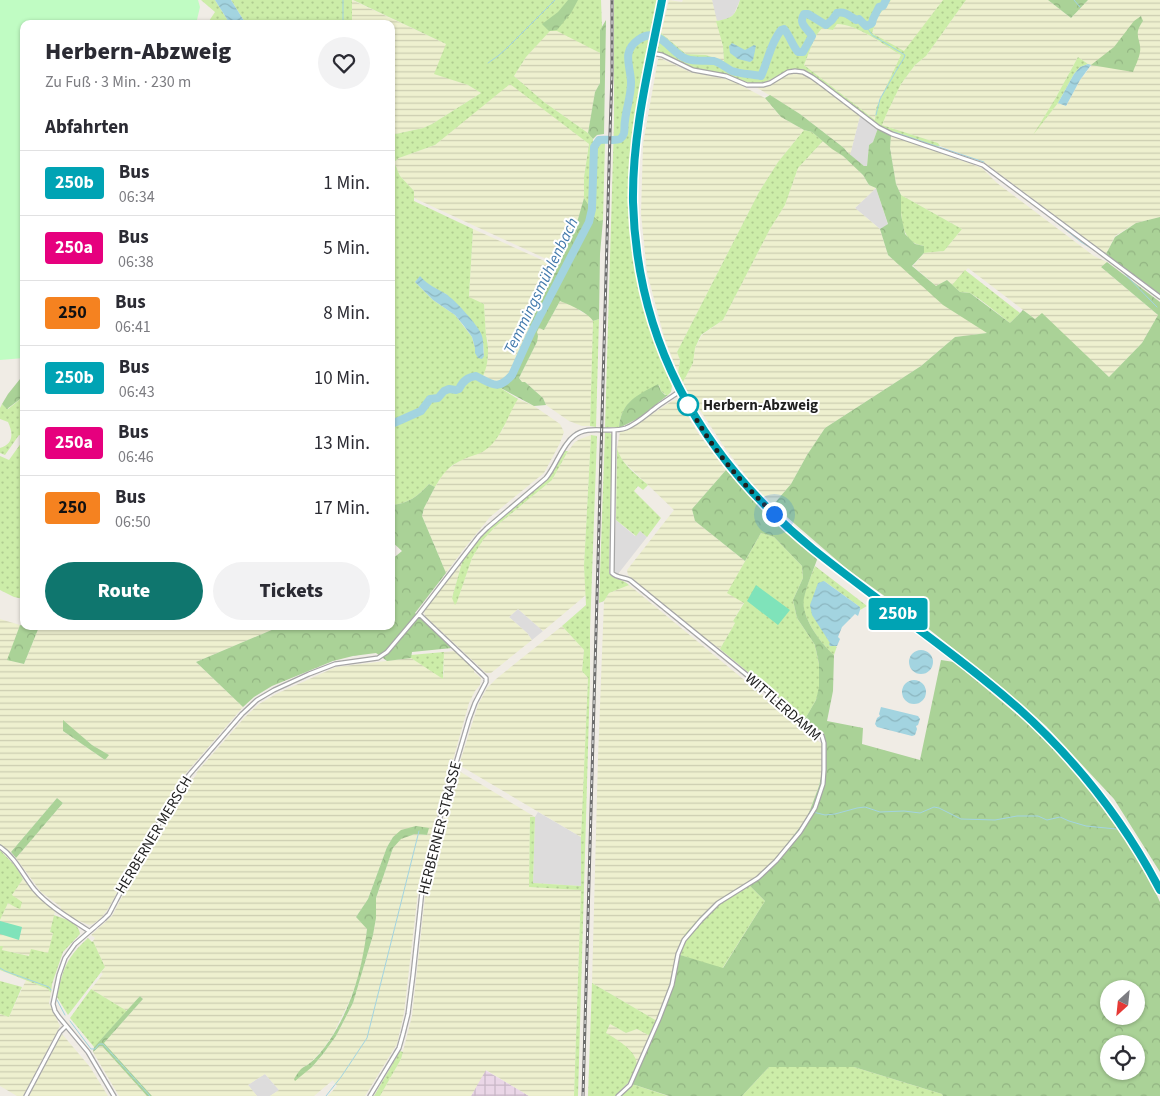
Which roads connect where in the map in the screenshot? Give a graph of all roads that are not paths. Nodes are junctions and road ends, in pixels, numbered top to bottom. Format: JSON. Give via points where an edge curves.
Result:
{"nodes":[{"id":1,"x":662,"y":0,"type":"edge"},
{"id":2,"x":652,"y":53,"type":"junction"},
{"id":3,"x":1160,"y":297,"type":"edge"},
{"id":4,"x":680,"y":391,"type":"junction"},
{"id":5,"x":614,"y":431,"type":"junction"},
{"id":6,"x":419,"y":614,"type":"junction"},
{"id":7,"x":0,"y":847,"type":"edge"},
{"id":8,"x":1160,"y":890,"type":"edge"},
{"id":9,"x":90,"y":931,"type":"junction"},
{"id":10,"x":66,"y":1026,"type":"junction"},
{"id":11,"x":26,"y":1096,"type":"edge"},
{"id":12,"x":114,"y":1096,"type":"edge"},
{"id":13,"x":370,"y":1096,"type":"edge"},
{"id":14,"x":618,"y":1096,"type":"edge"}],
"edges":[{"from":1,"to":2,"type":"street"},
{"from":2,"to":3,"type":"street","via":[[693,70],[726,76],[747,85],[762,85],[788,72],[803,72],[878,128],[983,164]]},
{"from":2,"to":4,"type":"street","via":[[635,151],[635,235],[648,308]]},
{"from":4,"to":5,"type":"street","name":"HERBERNER MERSCH","via":[[633,424]]},
{"from":4,"to":8,"type":"street","via":[[726,463],[774,514],[841,571],[963,663],[1048,737],[1106,804],[1138,850]]},
{"from":5,"to":6,"type":"street","name":"HERBERNER MERSCH","via":[[587,430],[574,435],[546,478],[479,536]]},
{"from":5,"to":14,"type":"street","name":"WITTLERDAMM","via":[[612,573],[630,580],[822,736],[825,753],[821,790],[815,808],[800,832],[758,878],[718,904],[684,940],[659,1019],[630,1085]]},
{"from":6,"to":9,"type":"street","name":"HERBERNER MERSCH","via":[[378,658],[335,664],[309,674],[257,700],[242,714],[188,775],[109,914]]},
{"from":6,"to":13,"type":"street","name":"HERBERNER STRASSE","via":[[486,678],[486,682],[469,719],[423,882],[412,985],[403,1034],[399,1048]]},
{"from":7,"to":9,"type":"street","via":[[37,893]]},
{"from":9,"to":10,"type":"street","name":"HERBERNER MERSCH","via":[[65,958],[59,975],[53,1004]]},
{"from":10,"to":11,"type":"street"},
{"from":10,"to":12,"type":"street","name":"HERBERNER MERSCH","via":[[88,1052]]}]}
